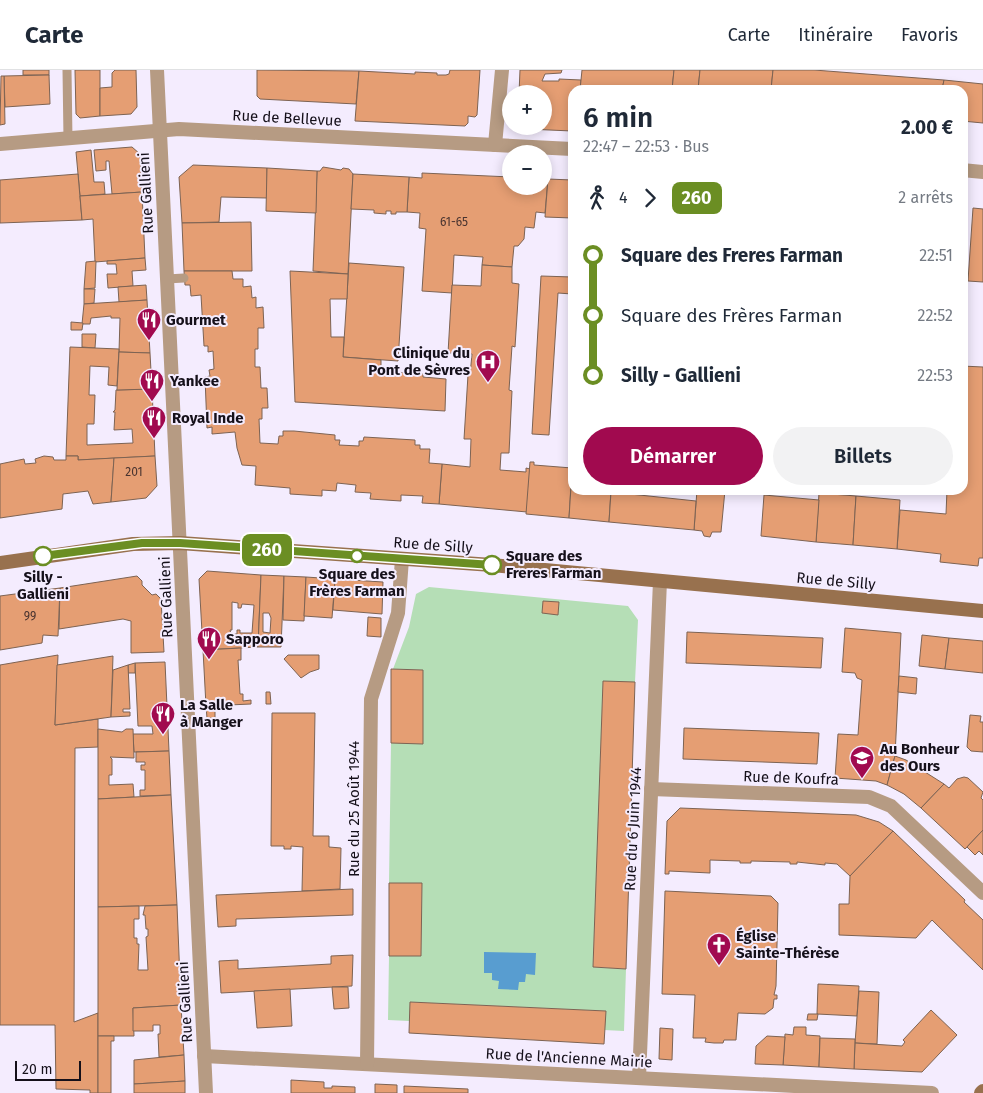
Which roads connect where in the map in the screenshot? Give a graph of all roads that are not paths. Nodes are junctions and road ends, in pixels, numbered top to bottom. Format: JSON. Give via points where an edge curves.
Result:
{"nodes":[{"id":1,"x":67,"y":70,"type":"edge"},
{"id":2,"x":157,"y":70,"type":"edge"},
{"id":3,"x":502,"y":70,"type":"edge"},
{"id":4,"x":160,"y":130,"type":"junction"},
{"id":5,"x":68,"y":139,"type":"junction"},
{"id":6,"x":0,"y":144,"type":"edge"},
{"id":7,"x":495,"y":145,"type":"junction"},
{"id":8,"x":568,"y":149,"type":"edge"},
{"id":9,"x":968,"y":171,"type":"edge"},
{"id":10,"x":983,"y":172,"type":"edge"},
{"id":11,"x":184,"y":278,"type":"dead end"},
{"id":12,"x":167,"y":279,"type":"junction"},
{"id":13,"x":180,"y":543,"type":"junction"},
{"id":14,"x":402,"y":559,"type":"junction"},
{"id":15,"x":0,"y":564,"type":"edge"},
{"id":16,"x":660,"y":581,"type":"junction"},
{"id":17,"x":983,"y":612,"type":"edge"},
{"id":18,"x":651,"y":789,"type":"junction"},
{"id":19,"x":983,"y":894,"type":"edge"},
{"id":20,"x":204,"y":1056,"type":"junction"},
{"id":21,"x":367,"y":1064,"type":"junction"},
{"id":22,"x":639,"y":1078,"type":"junction"},
{"id":23,"x":206,"y":1093,"type":"edge"},
{"id":24,"x":932,"y":1093,"type":"edge"}],
"edges":[{"from":1,"to":5,"type":"lane"},
{"from":2,"to":4,"type":"street","name":"Rue Gallieni"},
{"from":3,"to":7,"type":"street"},
{"from":4,"to":5,"type":"street","name":"Rue de Bellevue"},
{"from":4,"to":7,"type":"street","name":"Rue de Bellevue"},
{"from":4,"to":12,"type":"street","name":"Rue Gallieni"},
{"from":5,"to":6,"type":"street","name":"Rue de Bellevue"},
{"from":7,"to":8,"type":"street","name":"Rue de Bellevue"},
{"from":9,"to":10,"type":"street"},
{"from":11,"to":12,"type":"lane"},
{"from":12,"to":13,"type":"street","name":"Rue Gallieni"},
{"from":13,"to":14,"type":"main road","name":"Rue de Silly"},
{"from":13,"to":15,"type":"main road","name":"Rue de Silly","via":[[133,544]]},
{"from":13,"to":20,"type":"street","name":"Rue Gallieni"},
{"from":14,"to":16,"type":"main road","name":"Rue de Silly"},
{"from":14,"to":21,"type":"street","name":"Rue du 25 Août 1944","via":[[398,613],[371,699]]},
{"from":16,"to":17,"type":"main road","name":"Rue de Silly"},
{"from":16,"to":18,"type":"street","name":"Rue du 6 Juin 1944"},
{"from":18,"to":19,"type":"street","name":"Rue de Koufra","via":[[869,797],[891,806]]},
{"from":18,"to":22,"type":"street","name":"Rue du 6 Juin 1944"},
{"from":20,"to":21,"type":"street","name":"Rue de l'Ancienne Mairie"},
{"from":20,"to":23,"type":"street","name":"Rue Gallieni"},
{"from":21,"to":22,"type":"street","name":"Rue de l'Ancienne Mairie"},
{"from":22,"to":24,"type":"street","name":"Rue de l'Ancienne Mairie"}]}
